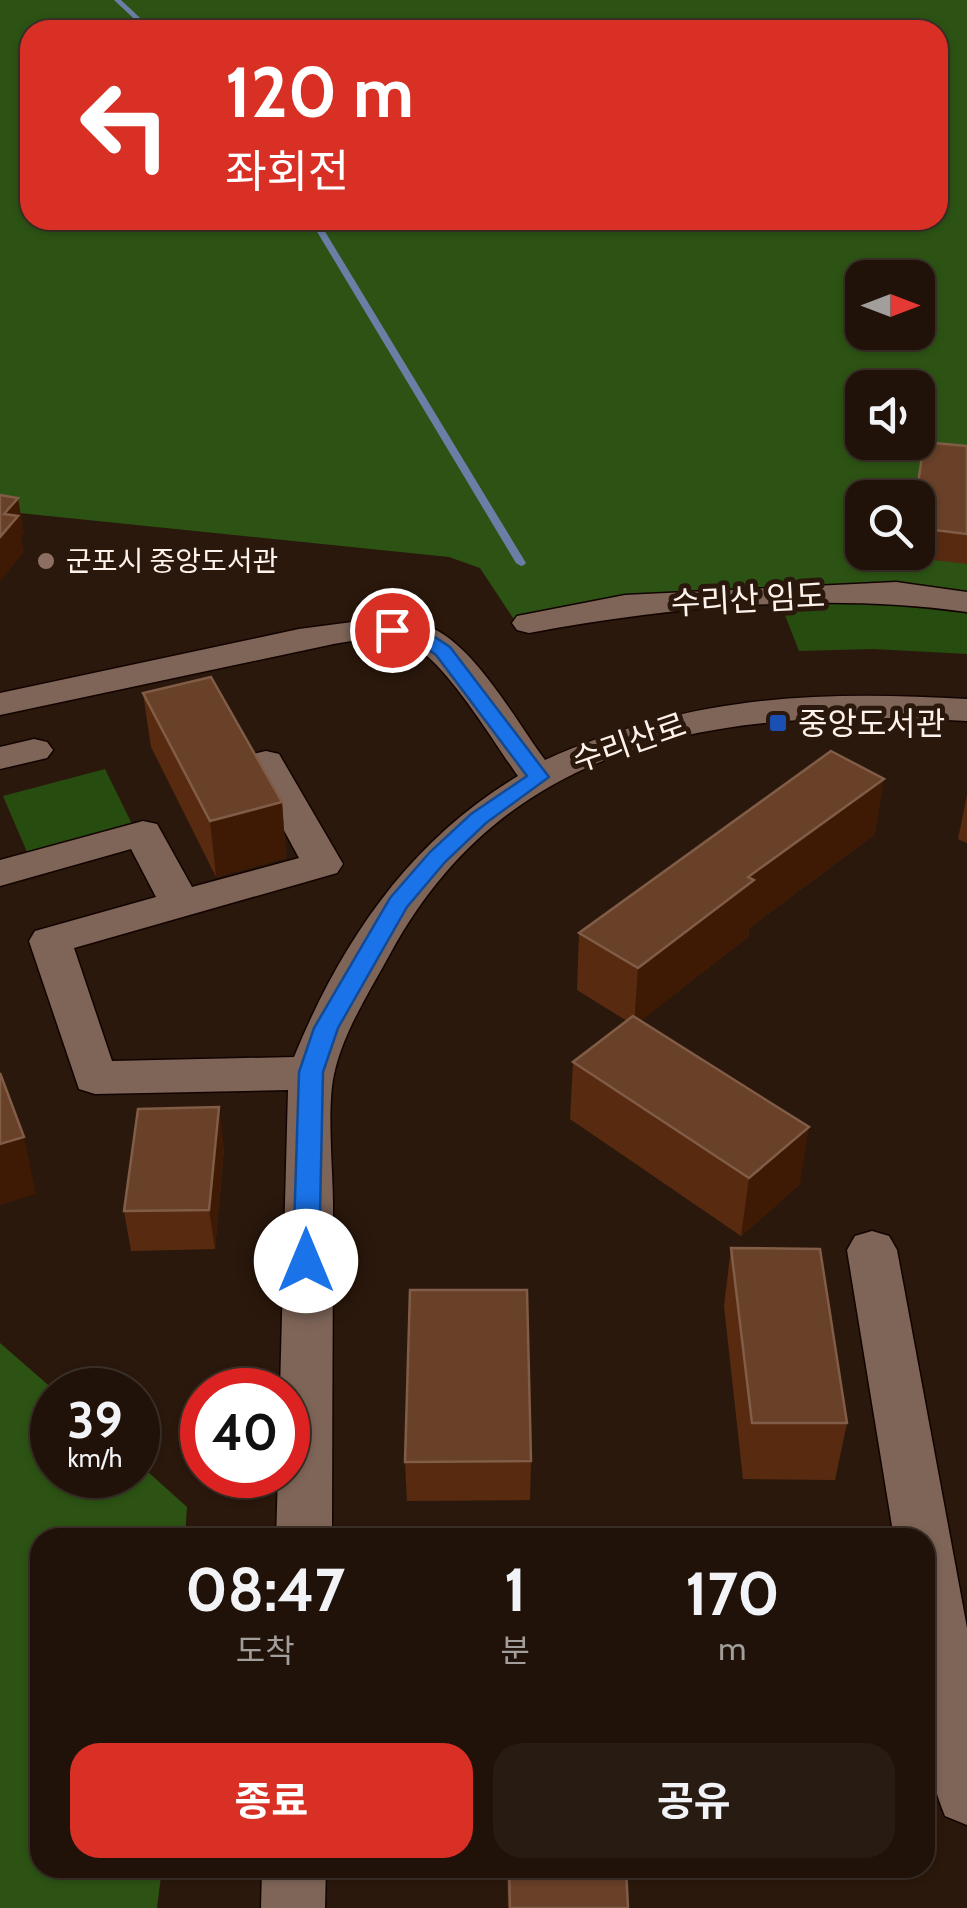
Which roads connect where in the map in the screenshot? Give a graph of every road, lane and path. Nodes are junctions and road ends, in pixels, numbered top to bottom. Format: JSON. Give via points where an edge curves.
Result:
{"nodes":[{"id":1,"x":967,"y":602,"type":"edge"},
{"id":2,"x":529,"y":623,"type":"dead end"},
{"id":3,"x":0,"y":704,"type":"edge"},
{"id":4,"x":967,"y":710,"type":"edge"},
{"id":5,"x":266,"y":762,"type":"dead end"},
{"id":6,"x":538,"y":777,"type":"junction"},
{"id":7,"x":0,"y":873,"type":"edge"},
{"id":8,"x":180,"y":904,"type":"junction"},
{"id":9,"x":311,"y":1072,"type":"junction"},
{"id":10,"x":872,"y":1250,"type":"dead end"},
{"id":11,"x":304,"y":1528,"type":"edge"},
{"id":12,"x":920,"y":1528,"type":"edge"},
{"id":13,"x":935,"y":1626,"type":"edge"},
{"id":14,"x":967,"y":1795,"type":"edge"},
{"id":15,"x":294,"y":1878,"type":"edge"},
{"id":16,"x":292,"y":1908,"type":"edge"}],
"edges":[{"from":1,"to":2,"type":"street","name":"수리산 임도","via":[[896,592],[740,598],[625,605]]},
{"from":3,"to":6,"type":"street","via":[[298,640],[392,630],[420,636],[443,651]]},
{"from":4,"to":6,"type":"street","name":"수리산로","via":[[860,704],[694,719],[631,734]]},
{"from":5,"to":8,"type":"street","via":[[323,864]]},
{"from":6,"to":9,"type":"street","name":"수리산로","via":[[478,819],[398,903],[326,1028]]},
{"from":7,"to":8,"type":"street","via":[[143,833]]},
{"from":8,"to":9,"type":"street","via":[[50,941],[94,1078]]},
{"from":9,"to":11,"type":"street","name":"수리산로"},
{"from":10,"to":12,"type":"street"},
{"from":13,"to":14,"type":"street"},
{"from":15,"to":16,"type":"street"}]}
